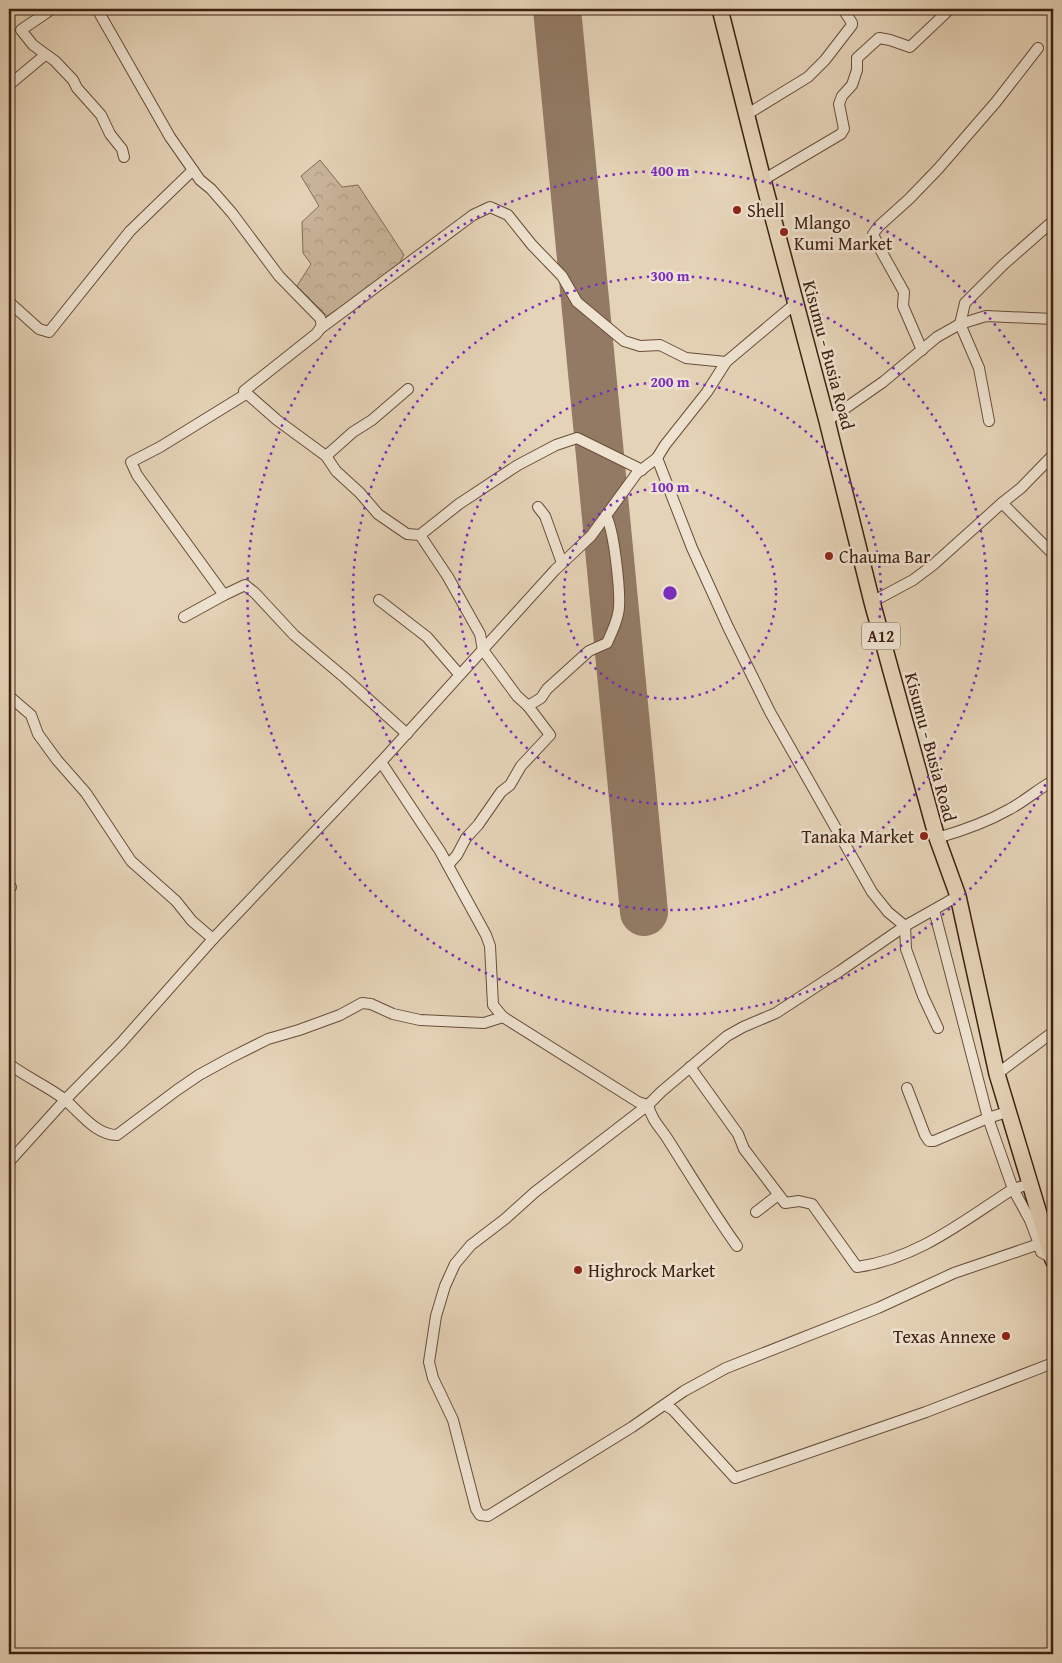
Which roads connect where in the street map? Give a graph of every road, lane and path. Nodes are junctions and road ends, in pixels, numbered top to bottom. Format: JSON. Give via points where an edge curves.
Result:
{"nodes":[{"id":1,"x":52,"y":9,"type":"edge"},
{"id":2,"x":97,"y":9,"type":"edge"},
{"id":3,"x":720,"y":9,"type":"edge"},
{"id":4,"x":844,"y":9,"type":"edge"},
{"id":5,"x":950,"y":9,"type":"edge"},
{"id":6,"x":1038,"y":48,"type":"dead end"},
{"id":7,"x":45,"y":55,"type":"junction"},
{"id":8,"x":9,"y":85,"type":"edge"},
{"id":9,"x":746,"y":115,"type":"junction"},
{"id":10,"x":124,"y":157,"type":"dead end"},
{"id":11,"x":193,"y":170,"type":"junction"},
{"id":12,"x":763,"y":180,"type":"junction"},
{"id":13,"x":1053,"y":221,"type":"edge"},
{"id":14,"x":9,"y":302,"type":"edge"},
{"id":15,"x":796,"y":303,"type":"junction"},
{"id":16,"x":1053,"y":319,"type":"edge"},
{"id":17,"x":960,"y":324,"type":"junction"},
{"id":18,"x":321,"y":328,"type":"junction"},
{"id":19,"x":922,"y":350,"type":"junction"},
{"id":20,"x":726,"y":362,"type":"junction"},
{"id":21,"x":408,"y":389,"type":"dead end"},
{"id":22,"x":246,"y":394,"type":"junction"},
{"id":23,"x":827,"y":421,"type":"junction"},
{"id":24,"x":989,"y":421,"type":"dead end"},
{"id":25,"x":1053,"y":455,"type":"edge"},
{"id":26,"x":326,"y":456,"type":"junction"},
{"id":27,"x":657,"y":458,"type":"junction"},
{"id":28,"x":642,"y":470,"type":"junction"},
{"id":29,"x":1002,"y":503,"type":"junction"},
{"id":30,"x":538,"y":507,"type":"dead end"},
{"id":31,"x":606,"y":516,"type":"junction"},
{"id":32,"x":420,"y":536,"type":"junction"},
{"id":33,"x":1053,"y":554,"type":"edge"},
{"id":34,"x":562,"y":563,"type":"junction"},
{"id":35,"x":224,"y":595,"type":"junction"},
{"id":36,"x":379,"y":600,"type":"dead end"},
{"id":37,"x":872,"y":602,"type":"junction"},
{"id":38,"x":184,"y":617,"type":"dead end"},
{"id":39,"x":484,"y":650,"type":"junction"},
{"id":40,"x":459,"y":674,"type":"junction"},
{"id":41,"x":9,"y":696,"type":"edge"},
{"id":42,"x":528,"y":706,"type":"junction"},
{"id":43,"x":407,"y":734,"type":"junction"},
{"id":44,"x":381,"y":762,"type":"junction"},
{"id":45,"x":1053,"y":781,"type":"edge"},
{"id":46,"x":937,"y":838,"type":"junction"},
{"id":47,"x":448,"y":865,"type":"junction"},
{"id":48,"x":958,"y":896,"type":"junction"},
{"id":49,"x":934,"y":910,"type":"junction"},
{"id":50,"x":905,"y":926,"type":"junction"},
{"id":51,"x":213,"y":939,"type":"junction"},
{"id":52,"x":503,"y":1017,"type":"junction"},
{"id":53,"x":938,"y":1028,"type":"dead end"},
{"id":54,"x":1053,"y":1032,"type":"edge"},
{"id":55,"x":9,"y":1064,"type":"edge"},
{"id":56,"x":690,"y":1067,"type":"junction"},
{"id":57,"x":997,"y":1074,"type":"junction"},
{"id":58,"x":907,"y":1088,"type":"dead end"},
{"id":59,"x":65,"y":1100,"type":"junction"},
{"id":60,"x":648,"y":1105,"type":"junction"},
{"id":61,"x":1007,"y":1112,"type":"junction"},
{"id":62,"x":988,"y":1118,"type":"junction"},
{"id":63,"x":9,"y":1162,"type":"edge"},
{"id":64,"x":1030,"y":1184,"type":"junction"},
{"id":65,"x":1013,"y":1189,"type":"junction"},
{"id":66,"x":778,"y":1195,"type":"junction"},
{"id":67,"x":756,"y":1212,"type":"dead end"},
{"id":68,"x":1039,"y":1244,"type":"junction"},
{"id":69,"x":737,"y":1246,"type":"dead end"},
{"id":70,"x":1053,"y":1259,"type":"edge"},
{"id":71,"x":1053,"y":1363,"type":"edge"},
{"id":72,"x":665,"y":1405,"type":"junction"}],
"edges":[{"from":1,"to":7,"type":"street","via":[[21,30]]},
{"from":2,"to":11,"type":"street","via":[[170,137]]},
{"from":3,"to":9,"type":"highway","name":"Kisumu - Busia Road","number":"A12"},
{"from":4,"to":9,"type":"street","via":[[852,25],[825,60],[808,77]]},
{"from":5,"to":12,"type":"street","via":[[910,47],[879,38],[857,58],[852,85],[839,104],[844,129],[841,134]]},
{"from":6,"to":19,"type":"street","via":[[938,169],[874,234],[904,292],[903,306]]},
{"from":7,"to":8,"type":"street"},
{"from":7,"to":10,"type":"street","via":[[73,80],[101,115]]},
{"from":9,"to":12,"type":"highway","name":"Kisumu - Busia Road","number":"A12"},
{"from":11,"to":14,"type":"street","via":[[130,231],[49,332],[39,329]]},
{"from":11,"to":18,"type":"street","via":[[232,213],[279,276],[320,318]]},
{"from":12,"to":15,"type":"highway","name":"Kisumu - Busia Road","number":"A12"},
{"from":13,"to":17,"type":"street","via":[[1003,264],[965,303]]},
{"from":15,"to":20,"type":"street"},
{"from":15,"to":23,"type":"highway","name":"Kisumu - Busia Road","number":"A12"},
{"from":16,"to":17,"type":"street","via":[[986,316]]},
{"from":17,"to":19,"type":"street"},
{"from":17,"to":24,"type":"street","via":[[978,368]]},
{"from":18,"to":20,"type":"street","via":[[474,215],[490,207],[508,215],[562,276],[577,302],[624,341],[640,346],[660,345],[686,358]]},
{"from":18,"to":22,"type":"street","via":[[248,387],[244,391]]},
{"from":19,"to":23,"type":"street"},
{"from":20,"to":27,"type":"street"},
{"from":21,"to":26,"type":"street"},
{"from":22,"to":26,"type":"street"},
{"from":22,"to":35,"type":"street","via":[[160,448],[131,462],[137,475]]},
{"from":23,"to":37,"type":"highway","name":"Kisumu - Busia Road","number":"A12"},
{"from":25,"to":29,"type":"street"},
{"from":26,"to":32,"type":"street","via":[[336,471],[378,514],[407,534]]},
{"from":27,"to":28,"type":"street"},
{"from":27,"to":50,"type":"street","via":[[692,548],[770,712],[872,892]]},
{"from":28,"to":31,"type":"street"},
{"from":28,"to":32,"type":"street","via":[[577,438],[518,465],[459,504]]},
{"from":29,"to":33,"type":"street"},
{"from":29,"to":37,"type":"street","via":[[920,575]]},
{"from":30,"to":34,"type":"street","via":[[545,516]]},
{"from":31,"to":34,"type":"street","via":[[591,536]]},
{"from":31,"to":42,"type":"street","via":[[613,546],[619,612],[607,643],[589,651],[541,698]]},
{"from":32,"to":39,"type":"street","via":[[480,634]]},
{"from":34,"to":39,"type":"street"},
{"from":35,"to":38,"type":"street"},
{"from":35,"to":43,"type":"street","via":[[245,585],[255,592],[294,635]]},
{"from":36,"to":40,"type":"street","via":[[427,637]]},
{"from":37,"to":46,"type":"highway","name":"Kisumu - Busia Road","number":"A12"},
{"from":39,"to":40,"type":"street"},
{"from":39,"to":42,"type":"street"},
{"from":40,"to":43,"type":"street"},
{"from":41,"to":51,"type":"street","via":[[31,715],[38,734],[86,793],[131,861]]},
{"from":42,"to":47,"type":"street","via":[[550,735],[521,766]]},
{"from":43,"to":44,"type":"street"},
{"from":44,"to":47,"type":"street"},
{"from":44,"to":51,"type":"street"},
{"from":45,"to":46,"type":"street","via":[[1009,810]]},
{"from":46,"to":48,"type":"highway","name":"Kisumu - Busia Road","number":"A12"},
{"from":47,"to":52,"type":"street","via":[[488,940],[493,1005]]},
{"from":48,"to":49,"type":"street"},
{"from":48,"to":57,"type":"highway","name":"Kisumu - Busia Road","number":"A12"},
{"from":49,"to":50,"type":"street"},
{"from":49,"to":62,"type":"street"},
{"from":50,"to":53,"type":"street","via":[[906,949]]},
{"from":50,"to":56,"type":"street","via":[[776,1013],[727,1036]]},
{"from":51,"to":59,"type":"street"},
{"from":52,"to":59,"type":"street","via":[[484,1023],[420,1020],[362,1003],[340,1015],[268,1040],[230,1058],[192,1080],[118,1135],[102,1131]]},
{"from":52,"to":60,"type":"street","via":[[638,1102]]},
{"from":54,"to":57,"type":"street"},
{"from":55,"to":59,"type":"street"},
{"from":56,"to":60,"type":"street"},
{"from":56,"to":66,"type":"street"},
{"from":57,"to":61,"type":"highway","name":"Kisumu - Busia Road","number":"A12"},
{"from":58,"to":62,"type":"street","via":[[929,1141]]},
{"from":59,"to":63,"type":"street"},
{"from":60,"to":69,"type":"street","via":[[652,1118]]},
{"from":60,"to":72,"type":"street","via":[[535,1192],[459,1257],[438,1308],[429,1362],[453,1420],[476,1509],[484,1517]]},
{"from":61,"to":62,"type":"street"},
{"from":61,"to":64,"type":"highway","name":"Kisumu - Busia Road","number":"A12"},
{"from":62,"to":65,"type":"street"},
{"from":64,"to":65,"type":"street"},
{"from":64,"to":70,"type":"highway","name":"Kisumu - Busia Road","number":"A12"},
{"from":65,"to":66,"type":"street","via":[[923,1247],[884,1262],[857,1267],[812,1204],[799,1201],[785,1203]]},
{"from":65,"to":68,"type":"street","via":[[1036,1231]]},
{"from":66,"to":67,"type":"street"},
{"from":68,"to":70,"type":"street","via":[[1041,1252]]},
{"from":68,"to":72,"type":"street","via":[[954,1274],[878,1308],[744,1360],[706,1378]]},
{"from":71,"to":72,"type":"street","via":[[926,1412],[735,1478]]}]}
